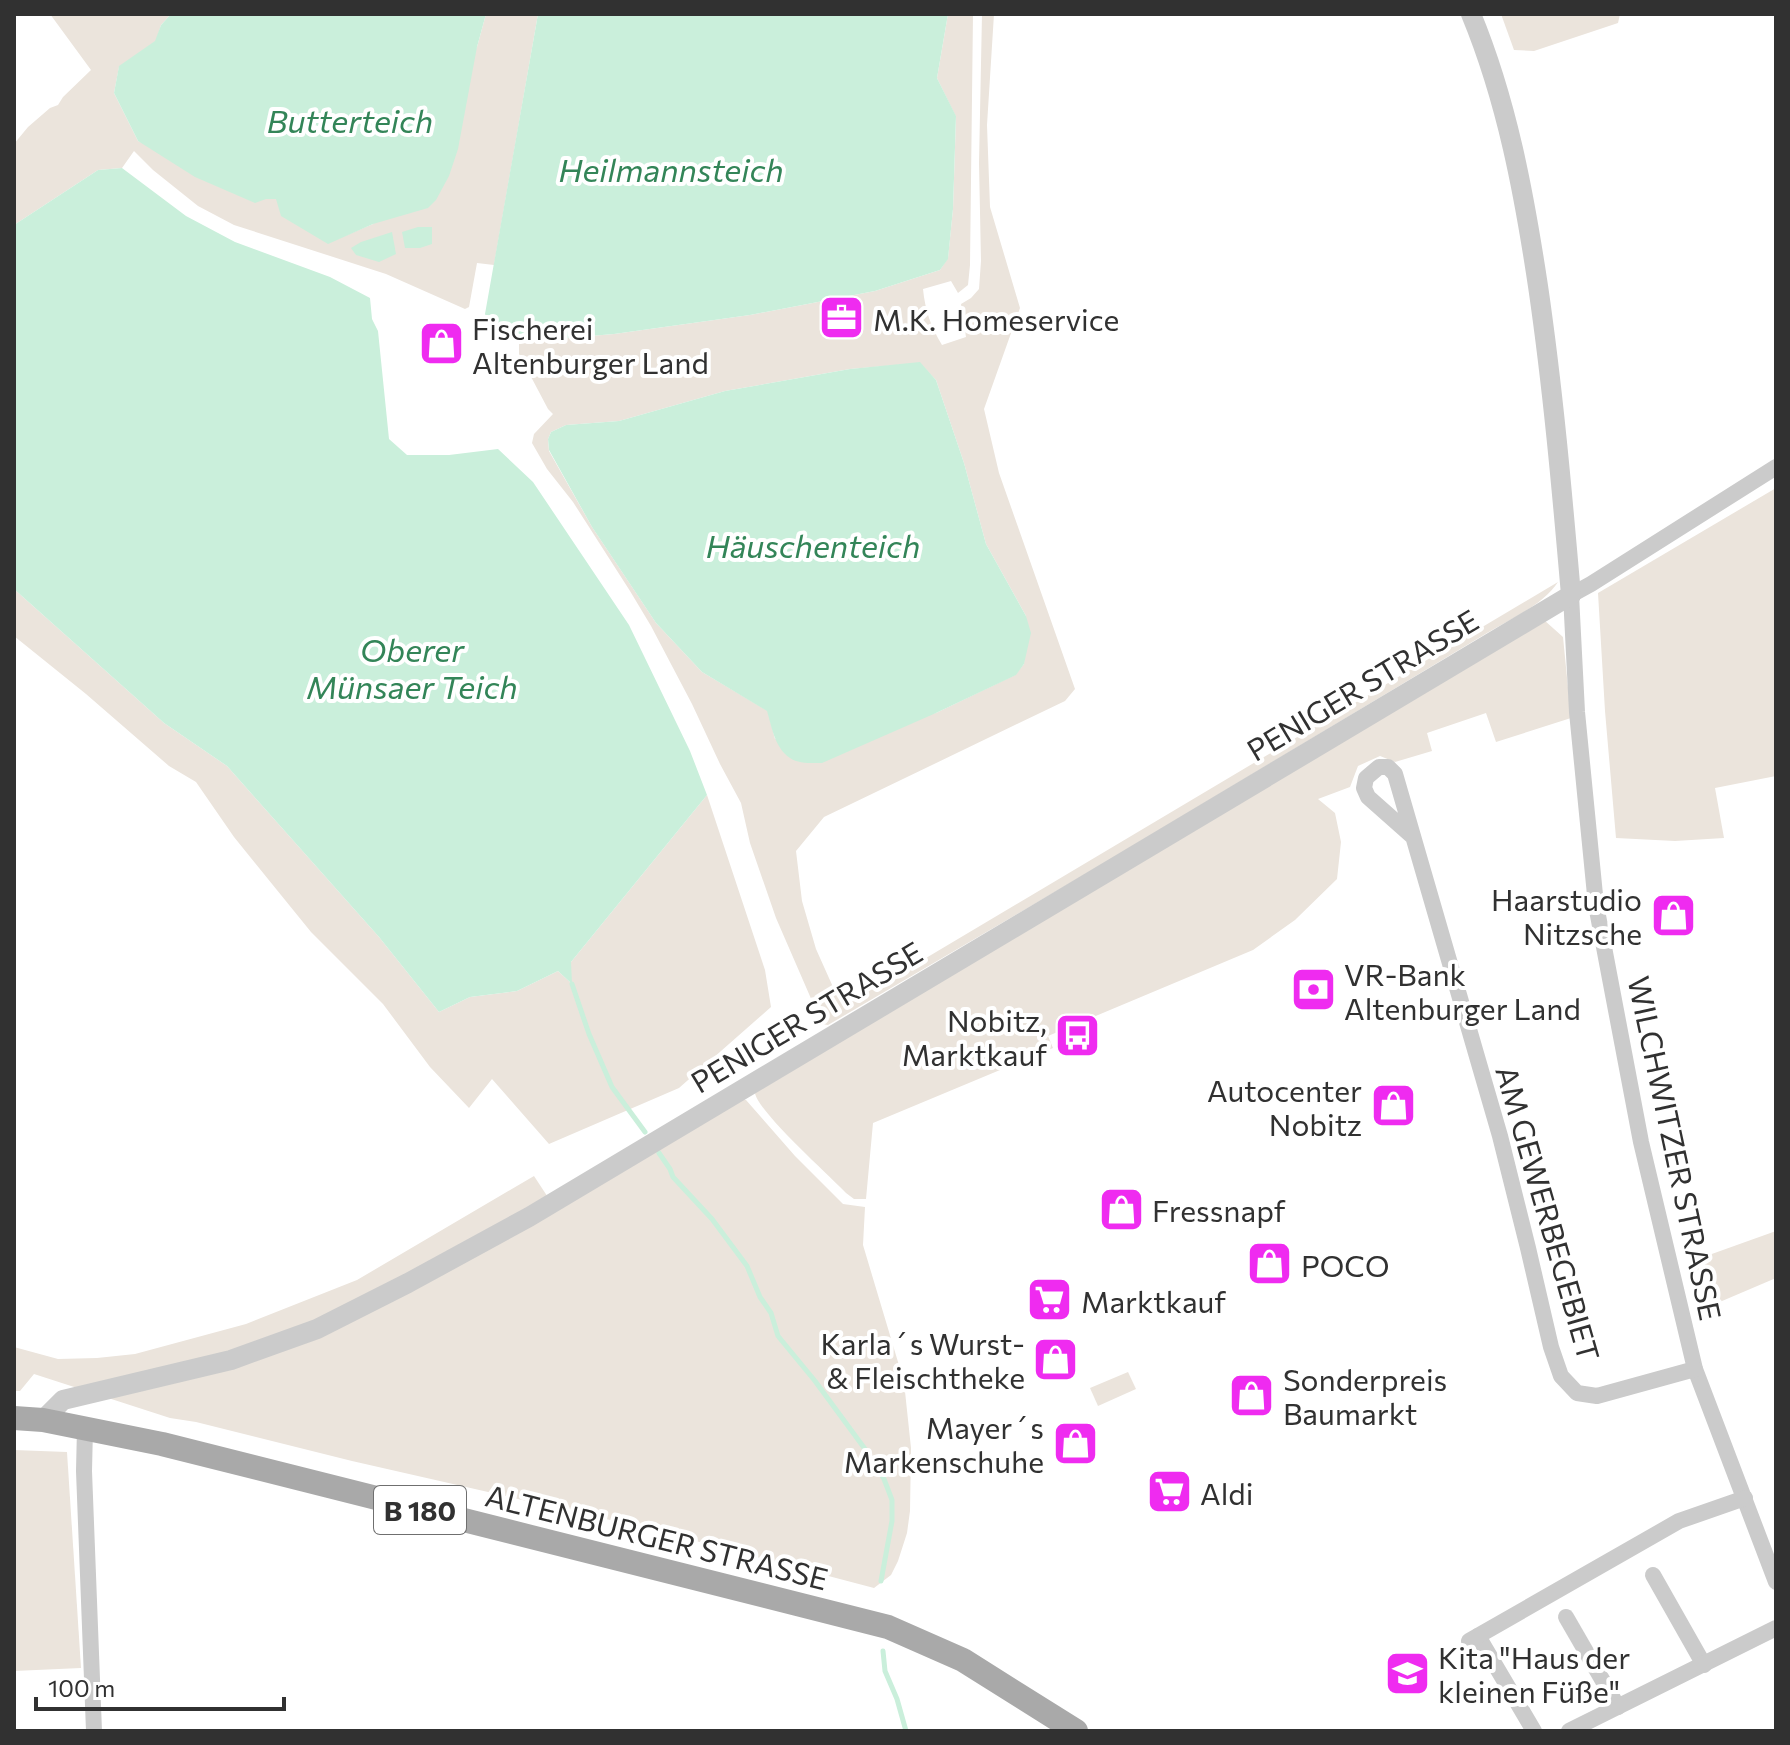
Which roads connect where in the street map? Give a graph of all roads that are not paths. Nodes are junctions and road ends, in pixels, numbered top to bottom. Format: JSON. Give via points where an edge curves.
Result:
{"nodes":[{"id":1,"x":1471,"y":14,"type":"edge"},
{"id":2,"x":1776,"y":467,"type":"edge"},
{"id":3,"x":1571,"y":595,"type":"junction"},
{"id":4,"x":1412,"y":836,"type":"dead end"},
{"id":5,"x":1695,"y":1369,"type":"junction"},
{"id":6,"x":14,"y":1418,"type":"edge"},
{"id":7,"x":43,"y":1420,"type":"junction"},
{"id":8,"x":85,"y":1428,"type":"junction"},
{"id":9,"x":1745,"y":1498,"type":"junction"},
{"id":10,"x":1653,"y":1575,"type":"dead end"},
{"id":11,"x":1776,"y":1582,"type":"edge"},
{"id":12,"x":1566,"y":1617,"type":"dead end"},
{"id":13,"x":1776,"y":1628,"type":"edge"},
{"id":14,"x":1704,"y":1665,"type":"junction"},
{"id":15,"x":1618,"y":1707,"type":"junction"},
{"id":16,"x":94,"y":1731,"type":"edge"},
{"id":17,"x":1076,"y":1731,"type":"edge"},
{"id":18,"x":1534,"y":1731,"type":"edge"},
{"id":19,"x":1569,"y":1731,"type":"edge"}],
"edges":[{"from":1,"to":3,"type":"street","via":[[1496,82],[1525,203],[1550,368]]},
{"from":2,"to":3,"type":"street","name":"PENIGER STRASSE"},
{"from":3,"to":5,"type":"street","name":"WILCHWITZER STRASSE","via":[[1596,905],[1641,1142]]},
{"from":3,"to":7,"type":"street","name":"PENIGER STRASSE","via":[[529,1217],[421,1276],[317,1329],[231,1360],[63,1400]]},
{"from":4,"to":5,"type":"street","name":"AM GEWERBEGEBIET","via":[[1500,1136],[1561,1376],[1577,1393],[1597,1396]]},
{"from":5,"to":9,"type":"street","name":"WILCHWITZER STRASSE"},
{"from":6,"to":7,"type":"main road","name":"ALTENBURGER STRASSE","number":"B 180"},
{"from":7,"to":8,"type":"main road","name":"ALTENBURGER STRASSE","number":"B 180"},
{"from":8,"to":16,"type":"street"},
{"from":8,"to":17,"type":"main road","name":"ALTENBURGER STRASSE","number":"B 180","via":[[888,1627],[963,1660]]},
{"from":9,"to":11,"type":"street","name":"WILCHWITZER STRASSE"},
{"from":9,"to":18,"type":"street","via":[[1679,1521],[1474,1639]]},
{"from":10,"to":14,"type":"street"},
{"from":12,"to":15,"type":"street"},
{"from":13,"to":14,"type":"street"},
{"from":14,"to":15,"type":"street"},
{"from":15,"to":19,"type":"street"}]}
